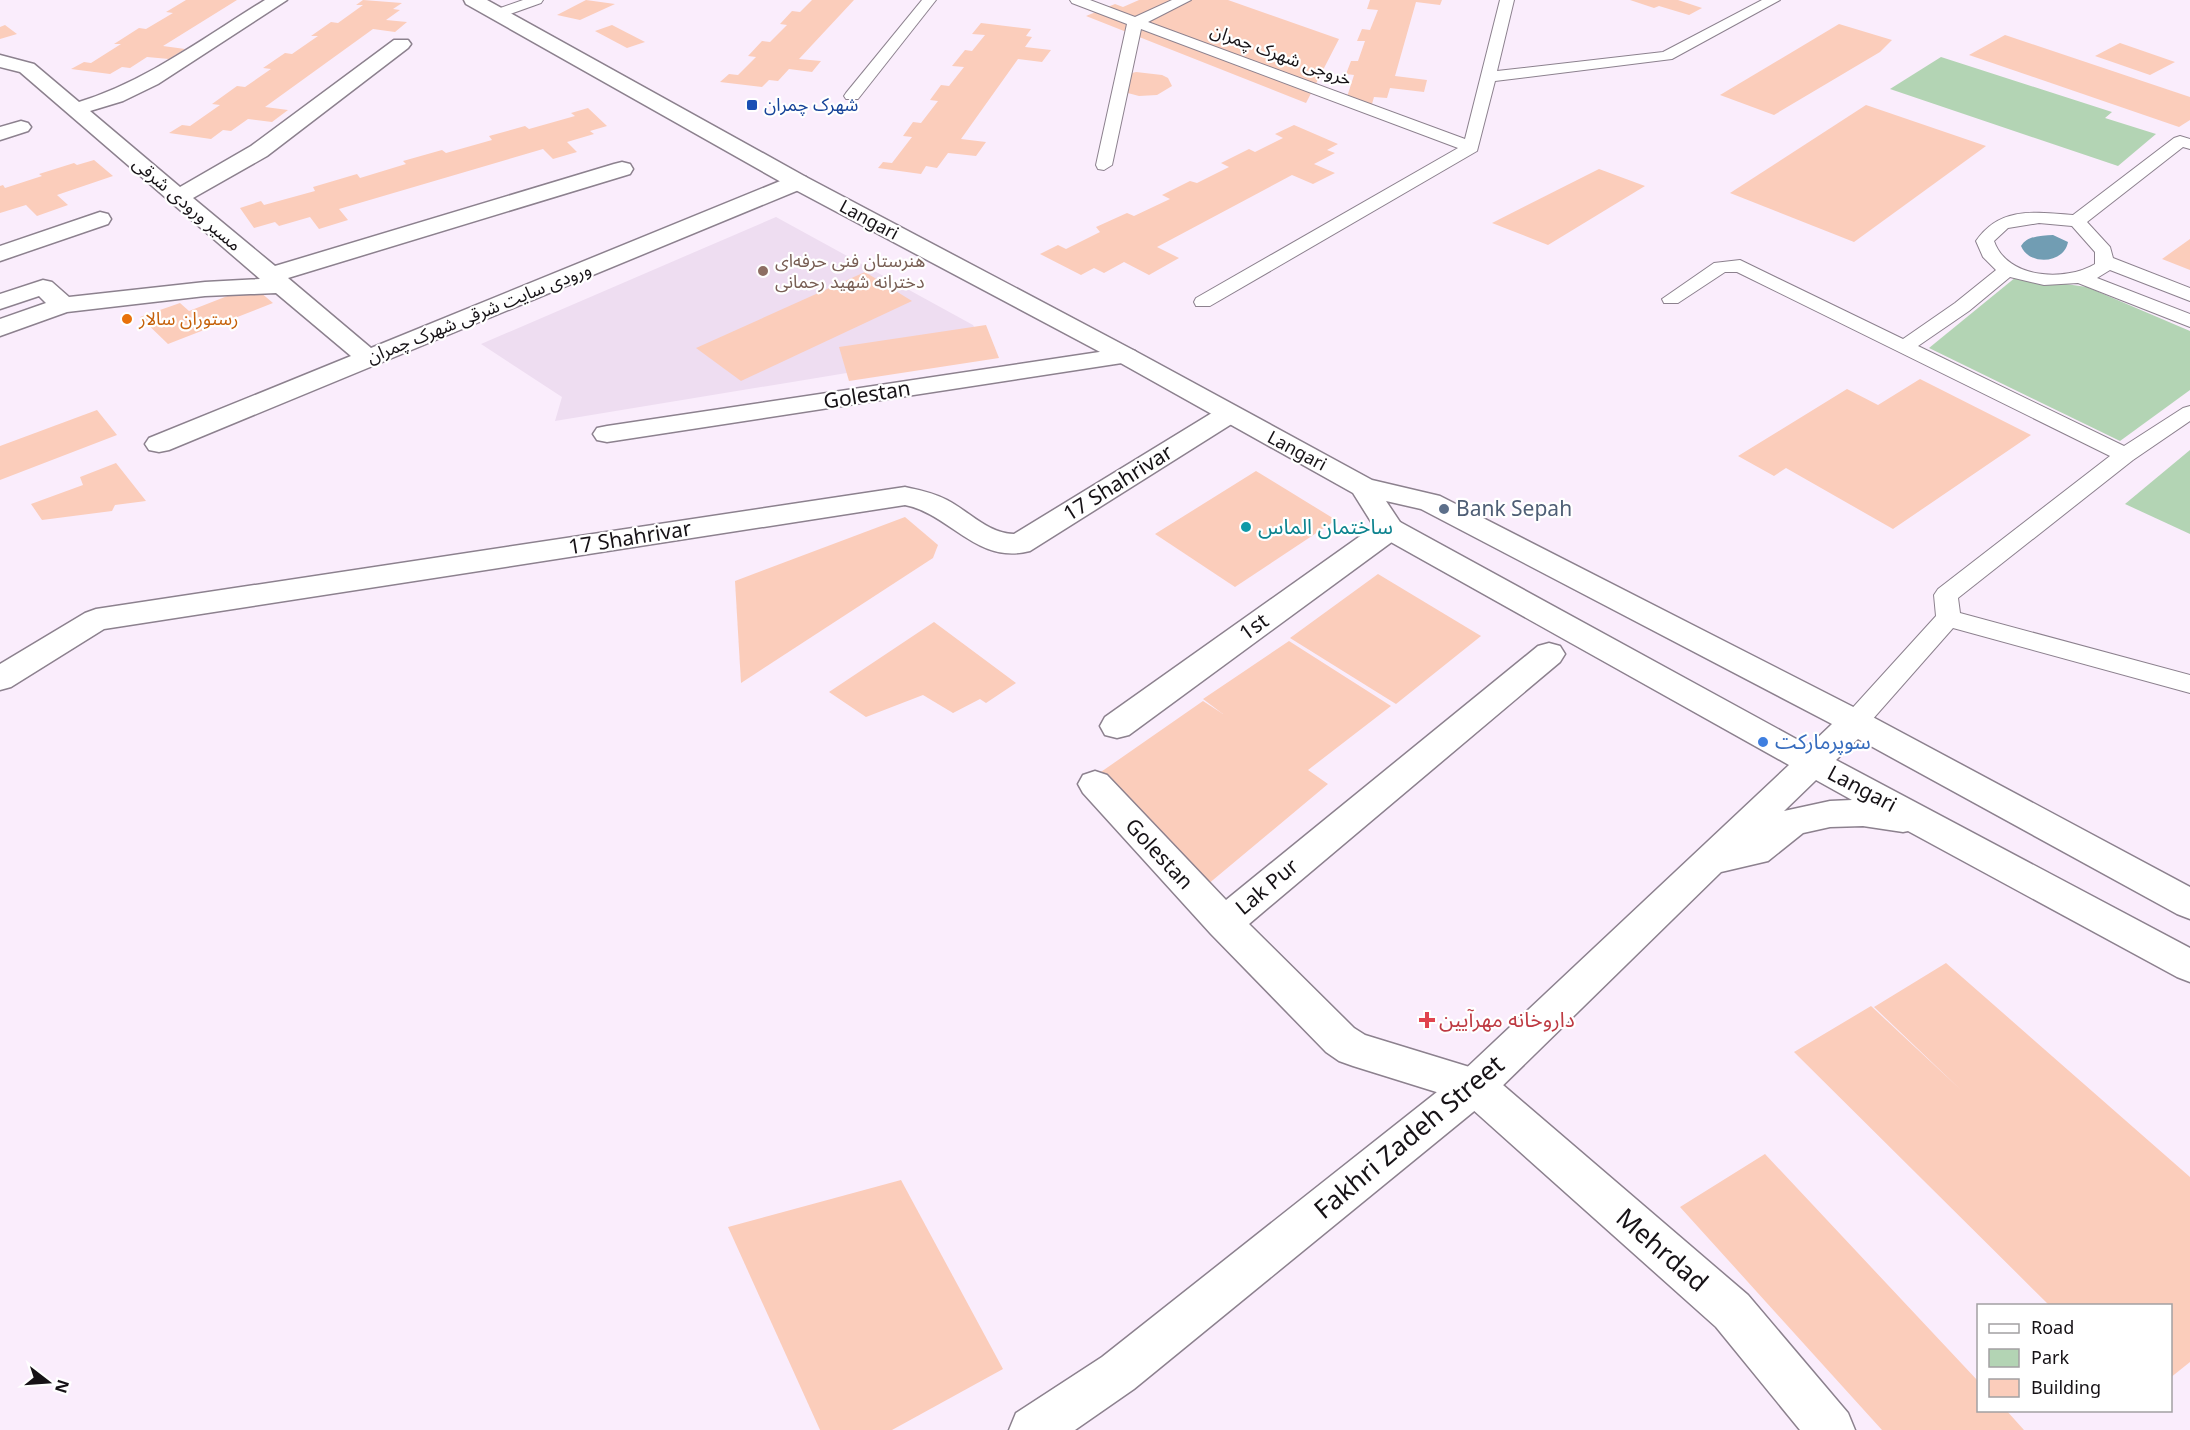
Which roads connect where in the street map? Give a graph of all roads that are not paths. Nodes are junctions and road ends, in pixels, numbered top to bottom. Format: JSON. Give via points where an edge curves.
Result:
{"nodes":[{"id":1,"x":278,"y":0,"type":"edge"},
{"id":2,"x":473,"y":0,"type":"edge"},
{"id":3,"x":536,"y":0,"type":"edge"},
{"id":4,"x":929,"y":0,"type":"edge"},
{"id":5,"x":1077,"y":0,"type":"edge"},
{"id":6,"x":1184,"y":0,"type":"edge"},
{"id":7,"x":1507,"y":0,"type":"edge"},
{"id":8,"x":1773,"y":0,"type":"edge"},
{"id":9,"x":497,"y":14,"type":"junction"},
{"id":10,"x":1135,"y":22,"type":"junction"},
{"id":11,"x":401,"y":44,"type":"dead end"},
{"id":12,"x":0,"y":61,"type":"edge"},
{"id":13,"x":1488,"y":77,"type":"junction"},
{"id":14,"x":852,"y":96,"type":"dead end"},
{"id":15,"x":76,"y":110,"type":"junction"},
{"id":16,"x":21,"y":128,"type":"dead end"},
{"id":17,"x":0,"y":134,"type":"edge"},
{"id":18,"x":2190,"y":144,"type":"edge"},
{"id":19,"x":1471,"y":147,"type":"junction"},
{"id":20,"x":1104,"y":165,"type":"dead end"},
{"id":21,"x":622,"y":169,"type":"dead end"},
{"id":22,"x":798,"y":182,"type":"junction"},
{"id":23,"x":178,"y":197,"type":"junction"},
{"id":24,"x":100,"y":219,"type":"dead end"},
{"id":25,"x":2077,"y":221,"type":"junction"},
{"id":26,"x":0,"y":254,"type":"edge"},
{"id":27,"x":2104,"y":261,"type":"junction"},
{"id":28,"x":2007,"y":270,"type":"junction"},
{"id":29,"x":2081,"y":278,"type":"junction"},
{"id":30,"x":277,"y":280,"type":"junction"},
{"id":31,"x":2190,"y":295,"type":"edge"},
{"id":32,"x":1671,"y":299,"type":"dead end"},
{"id":33,"x":0,"y":302,"type":"edge"},
{"id":34,"x":1203,"y":302,"type":"dead end"},
{"id":35,"x":63,"y":305,"type":"junction"},
{"id":36,"x":2190,"y":321,"type":"edge"},
{"id":37,"x":0,"y":328,"type":"edge"},
{"id":38,"x":1904,"y":347,"type":"junction"},
{"id":39,"x":1126,"y":356,"type":"junction"},
{"id":40,"x":368,"y":358,"type":"junction"},
{"id":41,"x":2190,"y":412,"type":"edge"},
{"id":42,"x":1229,"y":414,"type":"junction"},
{"id":43,"x":607,"y":434,"type":"dead end"},
{"id":44,"x":159,"y":444,"type":"dead end"},
{"id":45,"x":2125,"y":455,"type":"junction"},
{"id":46,"x":1363,"y":487,"type":"junction"},
{"id":47,"x":1390,"y":529,"type":"junction"},
{"id":48,"x":1948,"y":618,"type":"junction"},
{"id":49,"x":1549,"y":654,"type":"dead end"},
{"id":50,"x":0,"y":679,"type":"edge"},
{"id":51,"x":2190,"y":684,"type":"edge"},
{"id":52,"x":1855,"y":722,"type":"junction"},
{"id":53,"x":1117,"y":726,"type":"dead end"},
{"id":54,"x":1811,"y":762,"type":"junction"},
{"id":55,"x":1095,"y":784,"type":"dead end"},
{"id":56,"x":1922,"y":822,"type":"junction"},
{"id":57,"x":1709,"y":861,"type":"junction"},
{"id":58,"x":2190,"y":904,"type":"edge"},
{"id":59,"x":1224,"y":923,"type":"junction"},
{"id":60,"x":2190,"y":966,"type":"edge"},
{"id":61,"x":1475,"y":1086,"type":"junction"},
{"id":62,"x":1033,"y":1430,"type":"edge"},
{"id":63,"x":1831,"y":1430,"type":"edge"}],
"edges":[{"from":1,"to":15,"type":"street","via":[[151,80],[116,98]]},
{"from":2,"to":9,"type":"street","name":"Langari"},
{"from":3,"to":9,"type":"lane"},
{"from":4,"to":14,"type":"lane"},
{"from":5,"to":10,"type":"lane","name":"خروجی شهرک چمران"},
{"from":6,"to":10,"type":"lane"},
{"from":7,"to":13,"type":"lane"},
{"from":8,"to":13,"type":"lane","via":[[1667,57]]},
{"from":9,"to":22,"type":"street","name":"Langari"},
{"from":10,"to":19,"type":"lane","name":"خروجی شهرک چمران"},
{"from":10,"to":20,"type":"lane"},
{"from":11,"to":23,"type":"street","via":[[259,152]]},
{"from":12,"to":15,"type":"street","name":"مسیر ورودی شرقی","via":[[27,68]]},
{"from":13,"to":19,"type":"lane"},
{"from":15,"to":23,"type":"street","name":"مسیر ورودی شرقی"},
{"from":16,"to":17,"type":"street"},
{"from":18,"to":25,"type":"lane","via":[[2180,141]]},
{"from":19,"to":34,"type":"lane"},
{"from":21,"to":30,"type":"street"},
{"from":22,"to":39,"type":"street","name":"Langari"},
{"from":22,"to":40,"type":"street","name":"ورودی سایت شرقی شهرک چمران"},
{"from":23,"to":30,"type":"street","name":"مسیر ورودی شرقی"},
{"from":24,"to":26,"type":"street"},
{"from":25,"to":27,"type":"lane","via":[[2104,251]]},
{"from":25,"to":28,"type":"lane","via":[[2022,218],[1990,231],[1985,241],[1989,253]]},
{"from":27,"to":29,"type":"lane","via":[[2104,266],[2093,275]]},
{"from":27,"to":31,"type":"lane"},
{"from":28,"to":29,"type":"lane","via":[[2052,280]]},
{"from":28,"to":38,"type":"lane"},
{"from":29,"to":36,"type":"lane"},
{"from":30,"to":35,"type":"street"},
{"from":30,"to":40,"type":"street","name":"مسیر ورودی شرقی"},
{"from":32,"to":38,"type":"lane","via":[[1721,267],[1740,266]]},
{"from":33,"to":35,"type":"street","via":[[43,287]]},
{"from":35,"to":37,"type":"street"},
{"from":38,"to":45,"type":"lane"},
{"from":39,"to":42,"type":"street","name":"Langari"},
{"from":39,"to":43,"type":"street","name":"Golestan"},
{"from":40,"to":44,"type":"street","name":"ورودی سایت شرقی شهرک چمران"},
{"from":41,"to":45,"type":"lane"},
{"from":42,"to":46,"type":"street","name":"Langari"},
{"from":42,"to":50,"type":"street","name":"17 Shahrivar","via":[[1020,544],[990,541],[921,497],[905,496],[96,620]]},
{"from":45,"to":48,"type":"lane","via":[[1946,595]]},
{"from":46,"to":47,"type":"street","name":"Langari"},
{"from":46,"to":52,"type":"street","name":"Langari","via":[[1430,502]]},
{"from":47,"to":53,"type":"street","name":"1st"},
{"from":47,"to":54,"type":"street","name":"Langari"},
{"from":48,"to":51,"type":"lane"},
{"from":48,"to":52,"type":"lane"},
{"from":49,"to":59,"type":"street","name":"Lak Pur"},
{"from":52,"to":54,"type":"street","name":"Fakhri Zadeh Street"},
{"from":52,"to":58,"type":"street","name":"Langari"},
{"from":54,"to":56,"type":"street","name":"Langari"},
{"from":54,"to":57,"type":"street","name":"Fakhri Zadeh Street"},
{"from":55,"to":59,"type":"street","name":"Golestan"},
{"from":56,"to":57,"type":"street","via":[[1863,813],[1830,814],[1792,822],[1755,851]]},
{"from":56,"to":60,"type":"street","name":"Langari"},
{"from":57,"to":61,"type":"street","name":"Fakhri Zadeh Street"},
{"from":59,"to":61,"type":"street","name":"Lak Pur","via":[[1353,1049]]},
{"from":61,"to":62,"type":"street","name":"Fakhri Zadeh Street","via":[[1118,1373]]},
{"from":61,"to":63,"type":"street","name":"Mehrdad","via":[[1732,1311]]}]}
